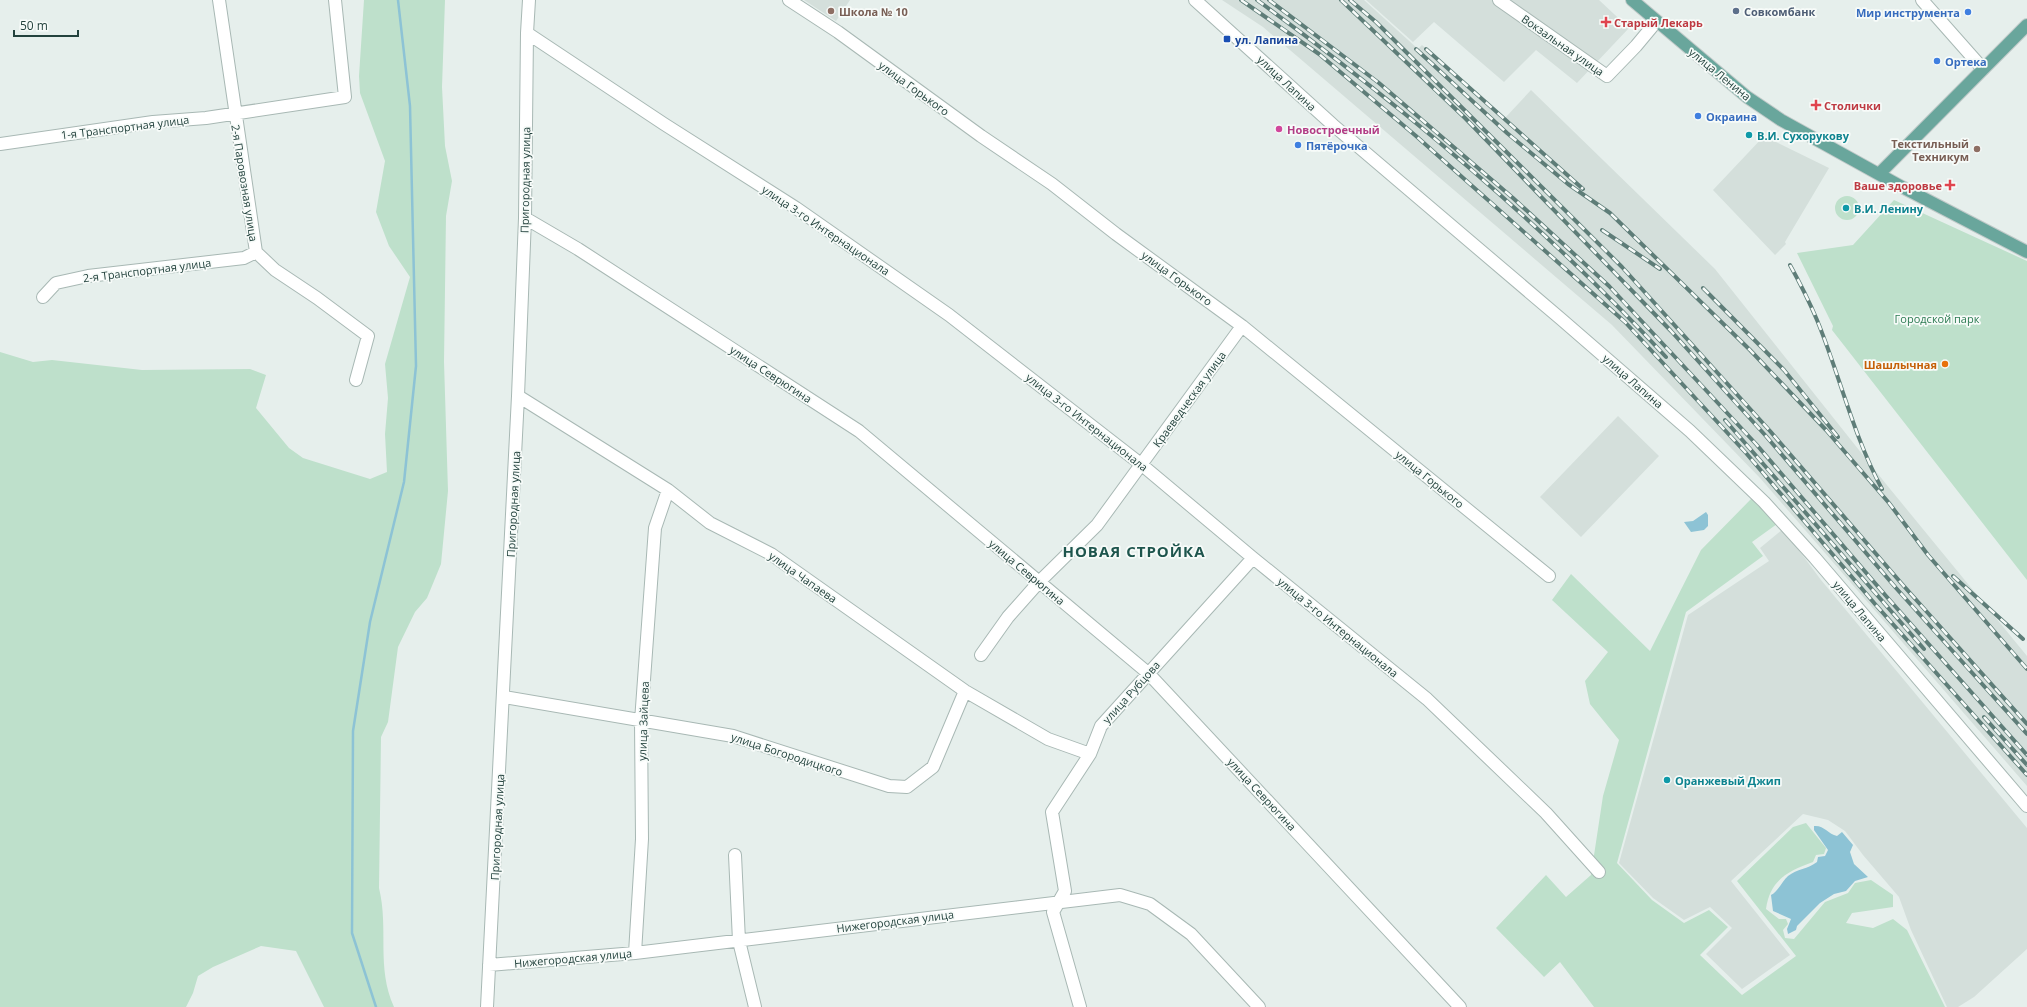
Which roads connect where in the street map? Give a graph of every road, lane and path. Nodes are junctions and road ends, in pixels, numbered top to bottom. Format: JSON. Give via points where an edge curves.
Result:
{"nodes":[{"id":1,"x":219,"y":0,"type":"edge"},
{"id":2,"x":335,"y":0,"type":"edge"},
{"id":3,"x":529,"y":0,"type":"edge"},
{"id":4,"x":789,"y":0,"type":"edge"},
{"id":5,"x":1195,"y":0,"type":"edge"},
{"id":6,"x":1499,"y":0,"type":"edge"},
{"id":7,"x":1632,"y":0,"type":"edge"},
{"id":8,"x":1922,"y":0,"type":"edge"},
{"id":9,"x":1656,"y":22,"type":"junction"},
{"id":10,"x":2027,"y":25,"type":"edge"},
{"id":11,"x":527,"y":33,"type":"junction"},
{"id":12,"x":1983,"y":69,"type":"junction"},
{"id":13,"x":234,"y":114,"type":"junction"},
{"id":14,"x":0,"y":144,"type":"edge"},
{"id":15,"x":1879,"y":174,"type":"junction"},
{"id":16,"x":525,"y":218,"type":"junction"},
{"id":17,"x":256,"y":252,"type":"junction"},
{"id":18,"x":2027,"y":252,"type":"edge"},
{"id":19,"x":43,"y":298,"type":"dead end"},
{"id":20,"x":1242,"y":326,"type":"junction"},
{"id":21,"x":356,"y":380,"type":"dead end"},
{"id":22,"x":518,"y":396,"type":"junction"},
{"id":23,"x":1142,"y":464,"type":"junction"},
{"id":24,"x":668,"y":490,"type":"junction"},
{"id":25,"x":1253,"y":558,"type":"junction"},
{"id":26,"x":1549,"y":576,"type":"dead end"},
{"id":27,"x":1039,"y":582,"type":"junction"},
{"id":28,"x":981,"y":655,"type":"dead end"},
{"id":29,"x":1148,"y":673,"type":"junction"},
{"id":30,"x":965,"y":691,"type":"junction"},
{"id":31,"x":504,"y":697,"type":"junction"},
{"id":32,"x":641,"y":721,"type":"junction"},
{"id":33,"x":1090,"y":754,"type":"junction"},
{"id":34,"x":2027,"y":806,"type":"edge"},
{"id":35,"x":735,"y":855,"type":"dead end"},
{"id":36,"x":1599,"y":872,"type":"dead end"},
{"id":37,"x":1058,"y":902,"type":"junction"},
{"id":38,"x":739,"y":941,"type":"junction"},
{"id":39,"x":635,"y":953,"type":"junction"},
{"id":40,"x":489,"y":965,"type":"junction"},
{"id":41,"x":487,"y":1007,"type":"edge"},
{"id":42,"x":755,"y":1007,"type":"edge"},
{"id":43,"x":1080,"y":1007,"type":"edge"},
{"id":44,"x":1259,"y":1007,"type":"edge"},
{"id":45,"x":1460,"y":1007,"type":"edge"}],
"edges":[{"from":1,"to":13,"type":"street","name":"2-я Паровозная улица"},
{"from":2,"to":13,"type":"street","name":"1-я Транспортная улица","via":[[345,97]]},
{"from":3,"to":11,"type":"street","name":"Пригородная улица"},
{"from":4,"to":20,"type":"street","name":"улица Горького","via":[[1052,184]]},
{"from":5,"to":34,"type":"street","name":"улица Лапина","via":[[1333,125],[1690,430],[1764,502],[1815,558]]},
{"from":6,"to":9,"type":"street","name":"Вокзальная улица","via":[[1607,76]]},
{"from":7,"to":9,"type":"main road","name":"улица Ленина"},
{"from":8,"to":12,"type":"street"},
{"from":9,"to":15,"type":"main road","name":"улица Ленина","via":[[1747,97],[1781,120]]},
{"from":10,"to":12,"type":"main road"},
{"from":11,"to":16,"type":"street","name":"Пригородная улица"},
{"from":11,"to":23,"type":"street","name":"улица 3-го Интернационала","via":[[796,208],[949,315]]},
{"from":12,"to":15,"type":"main road"},
{"from":13,"to":14,"type":"street","name":"1-я Транспортная улица","via":[[153,122]]},
{"from":13,"to":17,"type":"street","name":"2-я Паровозная улица"},
{"from":15,"to":18,"type":"main road","name":"улица Ленина"},
{"from":16,"to":22,"type":"street","name":"Пригородная улица"},
{"from":16,"to":27,"type":"street","name":"улица Севрюгина","via":[[859,431]]},
{"from":17,"to":19,"type":"street","name":"2-я Транспортная улица","via":[[244,258],[88,276],[56,283]]},
{"from":17,"to":21,"type":"street","name":"2-я Паровозная улица","via":[[275,270],[368,336]]},
{"from":20,"to":23,"type":"street","name":"Краеведческая улица"},
{"from":20,"to":26,"type":"street","name":"улица Горького"},
{"from":22,"to":24,"type":"street","name":"улица Чапаева"},
{"from":22,"to":31,"type":"street","name":"Пригородная улица"},
{"from":23,"to":25,"type":"street","name":"улица 3-го Интернационала"},
{"from":23,"to":27,"type":"street","name":"Краеведческая улица","via":[[1097,525]]},
{"from":24,"to":30,"type":"street","name":"улица Чапаева","via":[[710,523],[771,554]]},
{"from":24,"to":32,"type":"street","name":"улица Зайцева","via":[[655,528]]},
{"from":25,"to":29,"type":"street","name":"улица Рубцова"},
{"from":25,"to":36,"type":"street","name":"улица 3-го Интернационала","via":[[1427,699],[1546,813]]},
{"from":27,"to":28,"type":"street","name":"Краеведческая улица","via":[[1008,617]]},
{"from":27,"to":29,"type":"street","name":"улица Севрюгина"},
{"from":29,"to":33,"type":"street","name":"улица Рубцова","via":[[1100,726]]},
{"from":29,"to":45,"type":"street","name":"улица Севрюгина"},
{"from":30,"to":32,"type":"street","name":"улица Богородицкого","via":[[933,767],[907,787],[889,786],[733,736]]},
{"from":30,"to":33,"type":"street","name":"улица Чапаева","via":[[1048,739]]},
{"from":31,"to":32,"type":"street","name":"улица Богородицкого"},
{"from":31,"to":40,"type":"street","name":"Пригородная улица"},
{"from":32,"to":39,"type":"street","name":"улица Зайцева","via":[[642,839]]},
{"from":33,"to":37,"type":"street","name":"улица Рубцова","via":[[1052,812],[1065,891]]},
{"from":35,"to":38,"type":"street"},
{"from":37,"to":38,"type":"street","name":"Нижегородская улица"},
{"from":37,"to":43,"type":"street","name":"улица Рубцова","via":[[1053,912]]},
{"from":37,"to":44,"type":"street","name":"Нижегородская улица","via":[[1120,895],[1150,904],[1191,934]]},
{"from":38,"to":39,"type":"street","name":"Нижегородская улица"},
{"from":38,"to":42,"type":"street"},
{"from":39,"to":40,"type":"street","name":"Нижегородская улица"},
{"from":40,"to":41,"type":"street","name":"Пригородная улица"}]}
